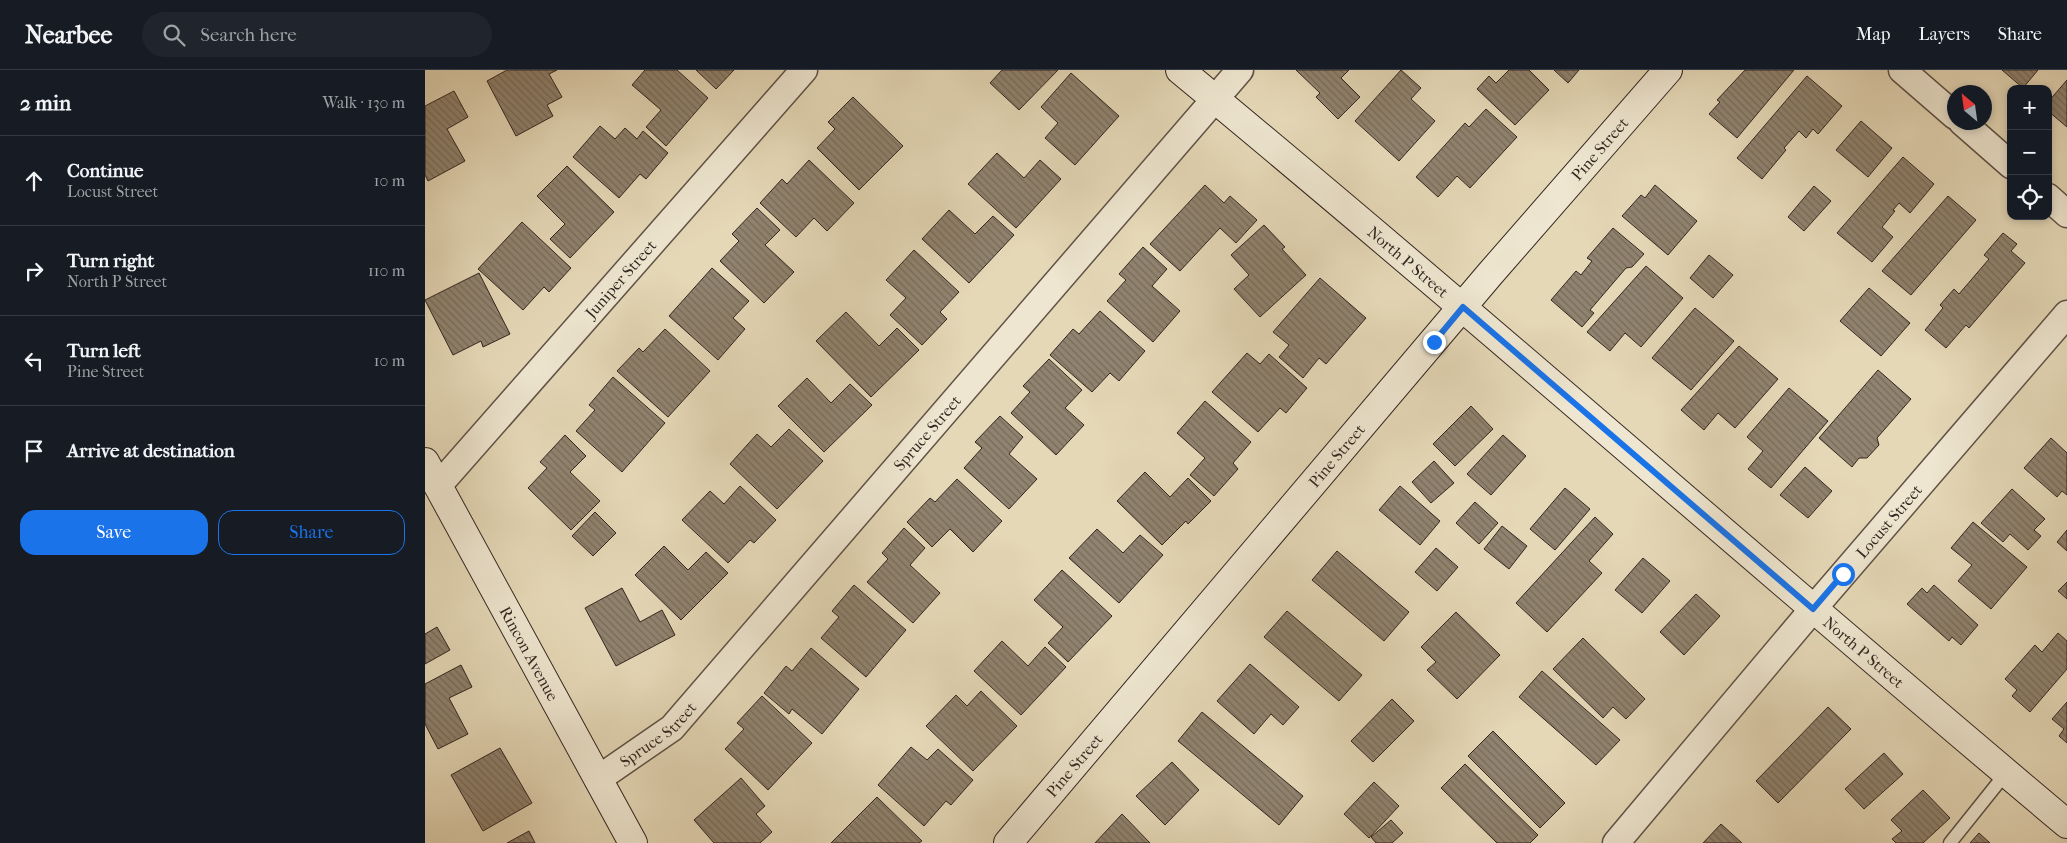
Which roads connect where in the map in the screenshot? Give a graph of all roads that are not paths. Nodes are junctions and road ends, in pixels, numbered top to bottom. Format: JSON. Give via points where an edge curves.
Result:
{"nodes":[{"id":1,"x":803,"y":70,"type":"edge"},
{"id":2,"x":1180,"y":70,"type":"edge"},
{"id":3,"x":1240,"y":70,"type":"edge"},
{"id":4,"x":1668,"y":70,"type":"edge"},
{"id":5,"x":1902,"y":70,"type":"edge"},
{"id":6,"x":1215,"y":99,"type":"junction"},
{"id":7,"x":1947,"y":109,"type":"edge"},
{"id":8,"x":1971,"y":130,"type":"edge"},
{"id":9,"x":2007,"y":161,"type":"edge"},
{"id":10,"x":2052,"y":201,"type":"edge"},
{"id":11,"x":2067,"y":214,"type":"edge"},
{"id":12,"x":1463,"y":307,"type":"junction"},
{"id":13,"x":2067,"y":314,"type":"edge"},
{"id":14,"x":425,"y":462,"type":"edge"},
{"id":15,"x":438,"y":486,"type":"junction"},
{"id":16,"x":1813,"y":609,"type":"junction"},
{"id":17,"x":2006,"y":773,"type":"junction"},
{"id":18,"x":599,"y":779,"type":"junction"},
{"id":19,"x":2067,"y":824,"type":"edge"},
{"id":20,"x":633,"y":843,"type":"edge"},
{"id":21,"x":1007,"y":843,"type":"edge"},
{"id":22,"x":1616,"y":843,"type":"edge"},
{"id":23,"x":1950,"y":843,"type":"edge"}],
"edges":[{"from":1,"to":15,"type":"street","name":"Juniper Street"},
{"from":2,"to":6,"type":"street","name":"North P Street"},
{"from":3,"to":6,"type":"street","name":"Spruce Street"},
{"from":4,"to":12,"type":"street","name":"Pine Street"},
{"from":5,"to":7,"type":"street"},
{"from":6,"to":12,"type":"street","name":"North P Street"},
{"from":6,"to":18,"type":"street","name":"Spruce Street","via":[[672,728]]},
{"from":8,"to":9,"type":"street"},
{"from":10,"to":11,"type":"street"},
{"from":12,"to":16,"type":"street","name":"North P Street"},
{"from":12,"to":21,"type":"street","name":"Pine Street"},
{"from":13,"to":16,"type":"street","name":"Locust Street"},
{"from":14,"to":15,"type":"street","name":"Rincon Avenue"},
{"from":15,"to":18,"type":"street","name":"Rincon Avenue"},
{"from":16,"to":17,"type":"street","name":"North P Street"},
{"from":16,"to":22,"type":"street","name":"Locust Street"},
{"from":17,"to":19,"type":"street","name":"North P Street"},
{"from":17,"to":23,"type":"lane"},
{"from":18,"to":20,"type":"street","name":"Rincon Avenue"}]}
